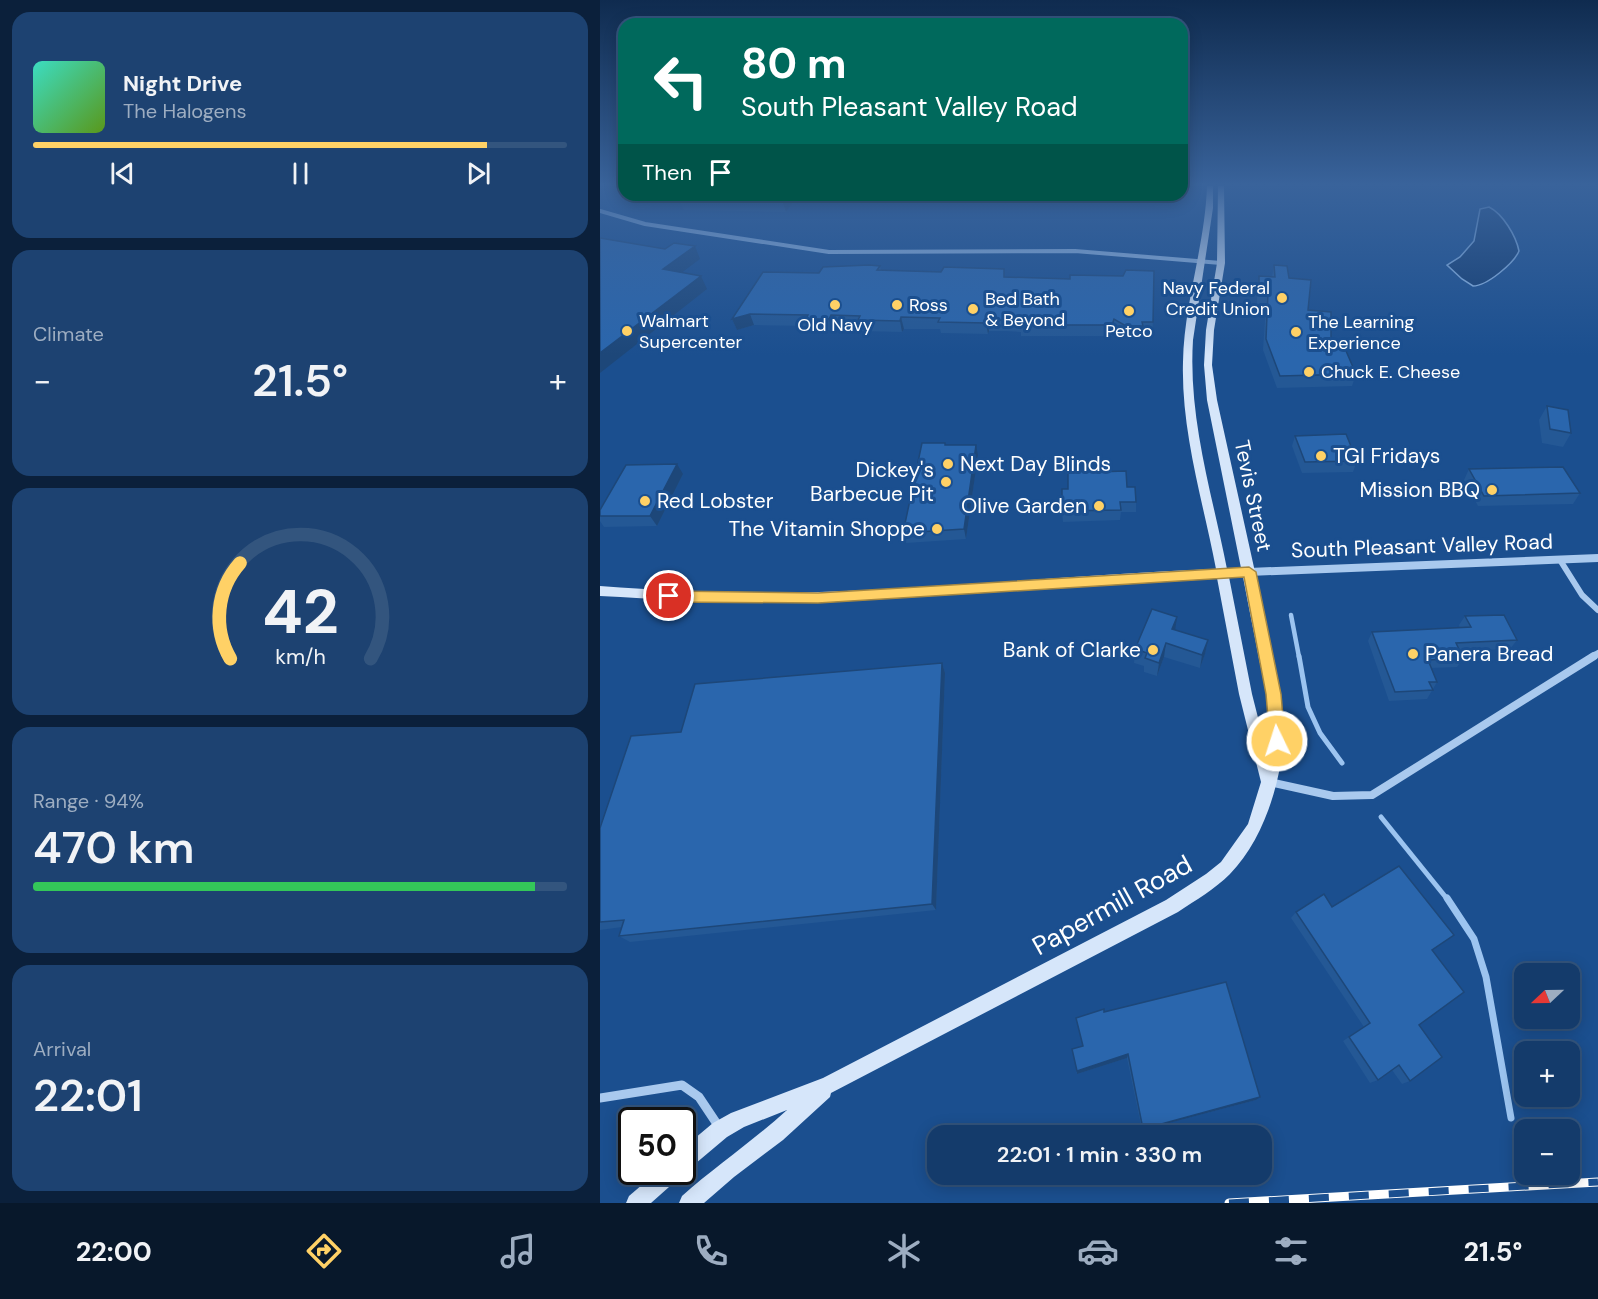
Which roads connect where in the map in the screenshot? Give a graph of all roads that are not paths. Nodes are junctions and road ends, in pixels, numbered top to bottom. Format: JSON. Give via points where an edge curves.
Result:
{"nodes":[{"id":1,"x":764,"y":242,"type":"edge"},
{"id":2,"x":1206,"y":242,"type":"edge"},
{"id":3,"x":1221,"y":242,"type":"edge"},
{"id":4,"x":1203,"y":261,"type":"junction"},
{"id":5,"x":1221,"y":263,"type":"junction"},
{"id":6,"x":1598,"y":558,"type":"edge"},
{"id":7,"x":1560,"y":560,"type":"junction"},
{"id":8,"x":1249,"y":572,"type":"junction"},
{"id":9,"x":1222,"y":573,"type":"junction"},
{"id":10,"x":600,"y":591,"type":"edge"},
{"id":11,"x":1598,"y":610,"type":"edge"},
{"id":12,"x":1598,"y":653,"type":"edge"},
{"id":13,"x":1268,"y":782,"type":"junction"},
{"id":14,"x":828,"y":1085,"type":"junction"},
{"id":15,"x":600,"y":1098,"type":"edge"},
{"id":16,"x":720,"y":1130,"type":"junction"},
{"id":17,"x":696,"y":1150,"type":"edge"},
{"id":18,"x":656,"y":1185,"type":"edge"},
{"id":19,"x":636,"y":1203,"type":"edge"},
{"id":20,"x":688,"y":1203,"type":"edge"}],
"edges":[{"from":1,"to":4,"type":"street","via":[[829,252],[1065,251]]},
{"from":2,"to":4,"type":"main road"},
{"from":3,"to":5,"type":"main road","name":"Tevis Street"},
{"from":4,"to":5,"type":"street"},
{"from":4,"to":9,"type":"main road","via":[[1190,331],[1188,380]]},
{"from":5,"to":8,"type":"main road","name":"Tevis Street","via":[[1208,365]]},
{"from":6,"to":7,"type":"street","name":"South Pleasant Valley Road"},
{"from":7,"to":8,"type":"street","name":"South Pleasant Valley Road"},
{"from":7,"to":11,"type":"street","via":[[1582,596]]},
{"from":8,"to":9,"type":"main road","name":"South Pleasant Valley Road"},
{"from":8,"to":13,"type":"main road","name":"Tevis Street","via":[[1277,724],[1277,748]]},
{"from":9,"to":10,"type":"main road","name":"South Pleasant Valley Road","via":[[818,598],[693,598]]},
{"from":9,"to":13,"type":"main road","via":[[1249,715]]},
{"from":12,"to":13,"type":"street","via":[[1372,795],[1339,796]]},
{"from":13,"to":14,"type":"main road","name":"Papermill Road","via":[[1246,841],[1226,867],[1194,894]]},
{"from":14,"to":16,"type":"main road","name":"Papermill Road"},
{"from":14,"to":20,"type":"main road","name":"Papermill Road","via":[[783,1127]]},
{"from":15,"to":16,"type":"street","via":[[682,1085],[700,1097]]},
{"from":16,"to":17,"type":"main road","name":"Papermill Road"},
{"from":18,"to":19,"type":"main road"}]}
